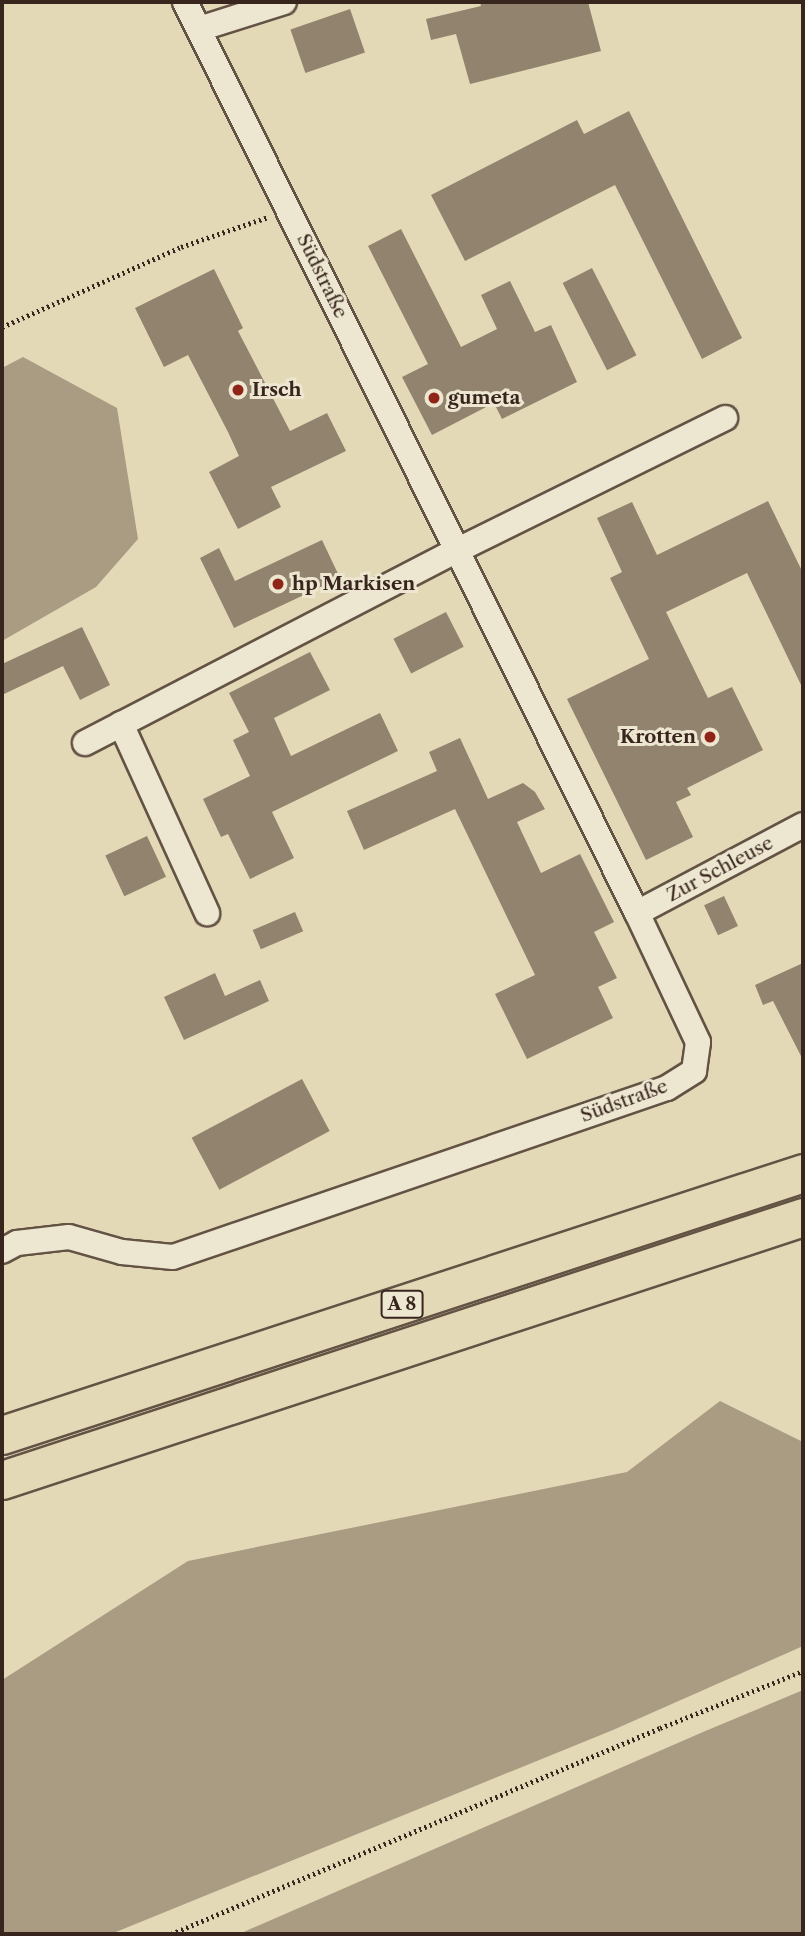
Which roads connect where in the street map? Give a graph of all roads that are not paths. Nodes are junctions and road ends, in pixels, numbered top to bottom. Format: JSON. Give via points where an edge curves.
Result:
{"nodes":[{"id":1,"x":185,"y":2,"type":"edge"},
{"id":2,"x":284,"y":2,"type":"edge"},
{"id":3,"x":199,"y":29,"type":"junction"},
{"id":4,"x":725,"y":418,"type":"dead end"},
{"id":5,"x":458,"y":550,"type":"junction"},
{"id":6,"x":121,"y":724,"type":"junction"},
{"id":7,"x":85,"y":743,"type":"dead end"},
{"id":8,"x":803,"y":825,"type":"edge"},
{"id":9,"x":636,"y":912,"type":"junction"},
{"id":10,"x":207,"y":913,"type":"dead end"},
{"id":11,"x":803,"y":1173,"type":"edge"},
{"id":12,"x":803,"y":1217,"type":"edge"},
{"id":13,"x":2,"y":1251,"type":"edge"},
{"id":14,"x":2,"y":1436,"type":"edge"},
{"id":15,"x":2,"y":1480,"type":"edge"}],
"edges":[{"from":1,"to":3,"type":"street","name":"Südstraße"},
{"from":2,"to":3,"type":"street"},
{"from":3,"to":5,"type":"street","name":"Südstraße"},
{"from":4,"to":5,"type":"street"},
{"from":5,"to":6,"type":"street"},
{"from":5,"to":9,"type":"street","name":"Südstraße"},
{"from":6,"to":7,"type":"street"},
{"from":6,"to":10,"type":"street"},
{"from":8,"to":9,"type":"street","name":"Zur Schleuse"},
{"from":9,"to":13,"type":"street","name":"Südstraße","via":[[698,1042],[694,1071],[667,1088],[173,1257],[122,1252],[69,1237],[17,1243]]},
{"from":11,"to":14,"type":"highway","number":"A 8"},
{"from":12,"to":15,"type":"highway","number":"A 8"}]}
